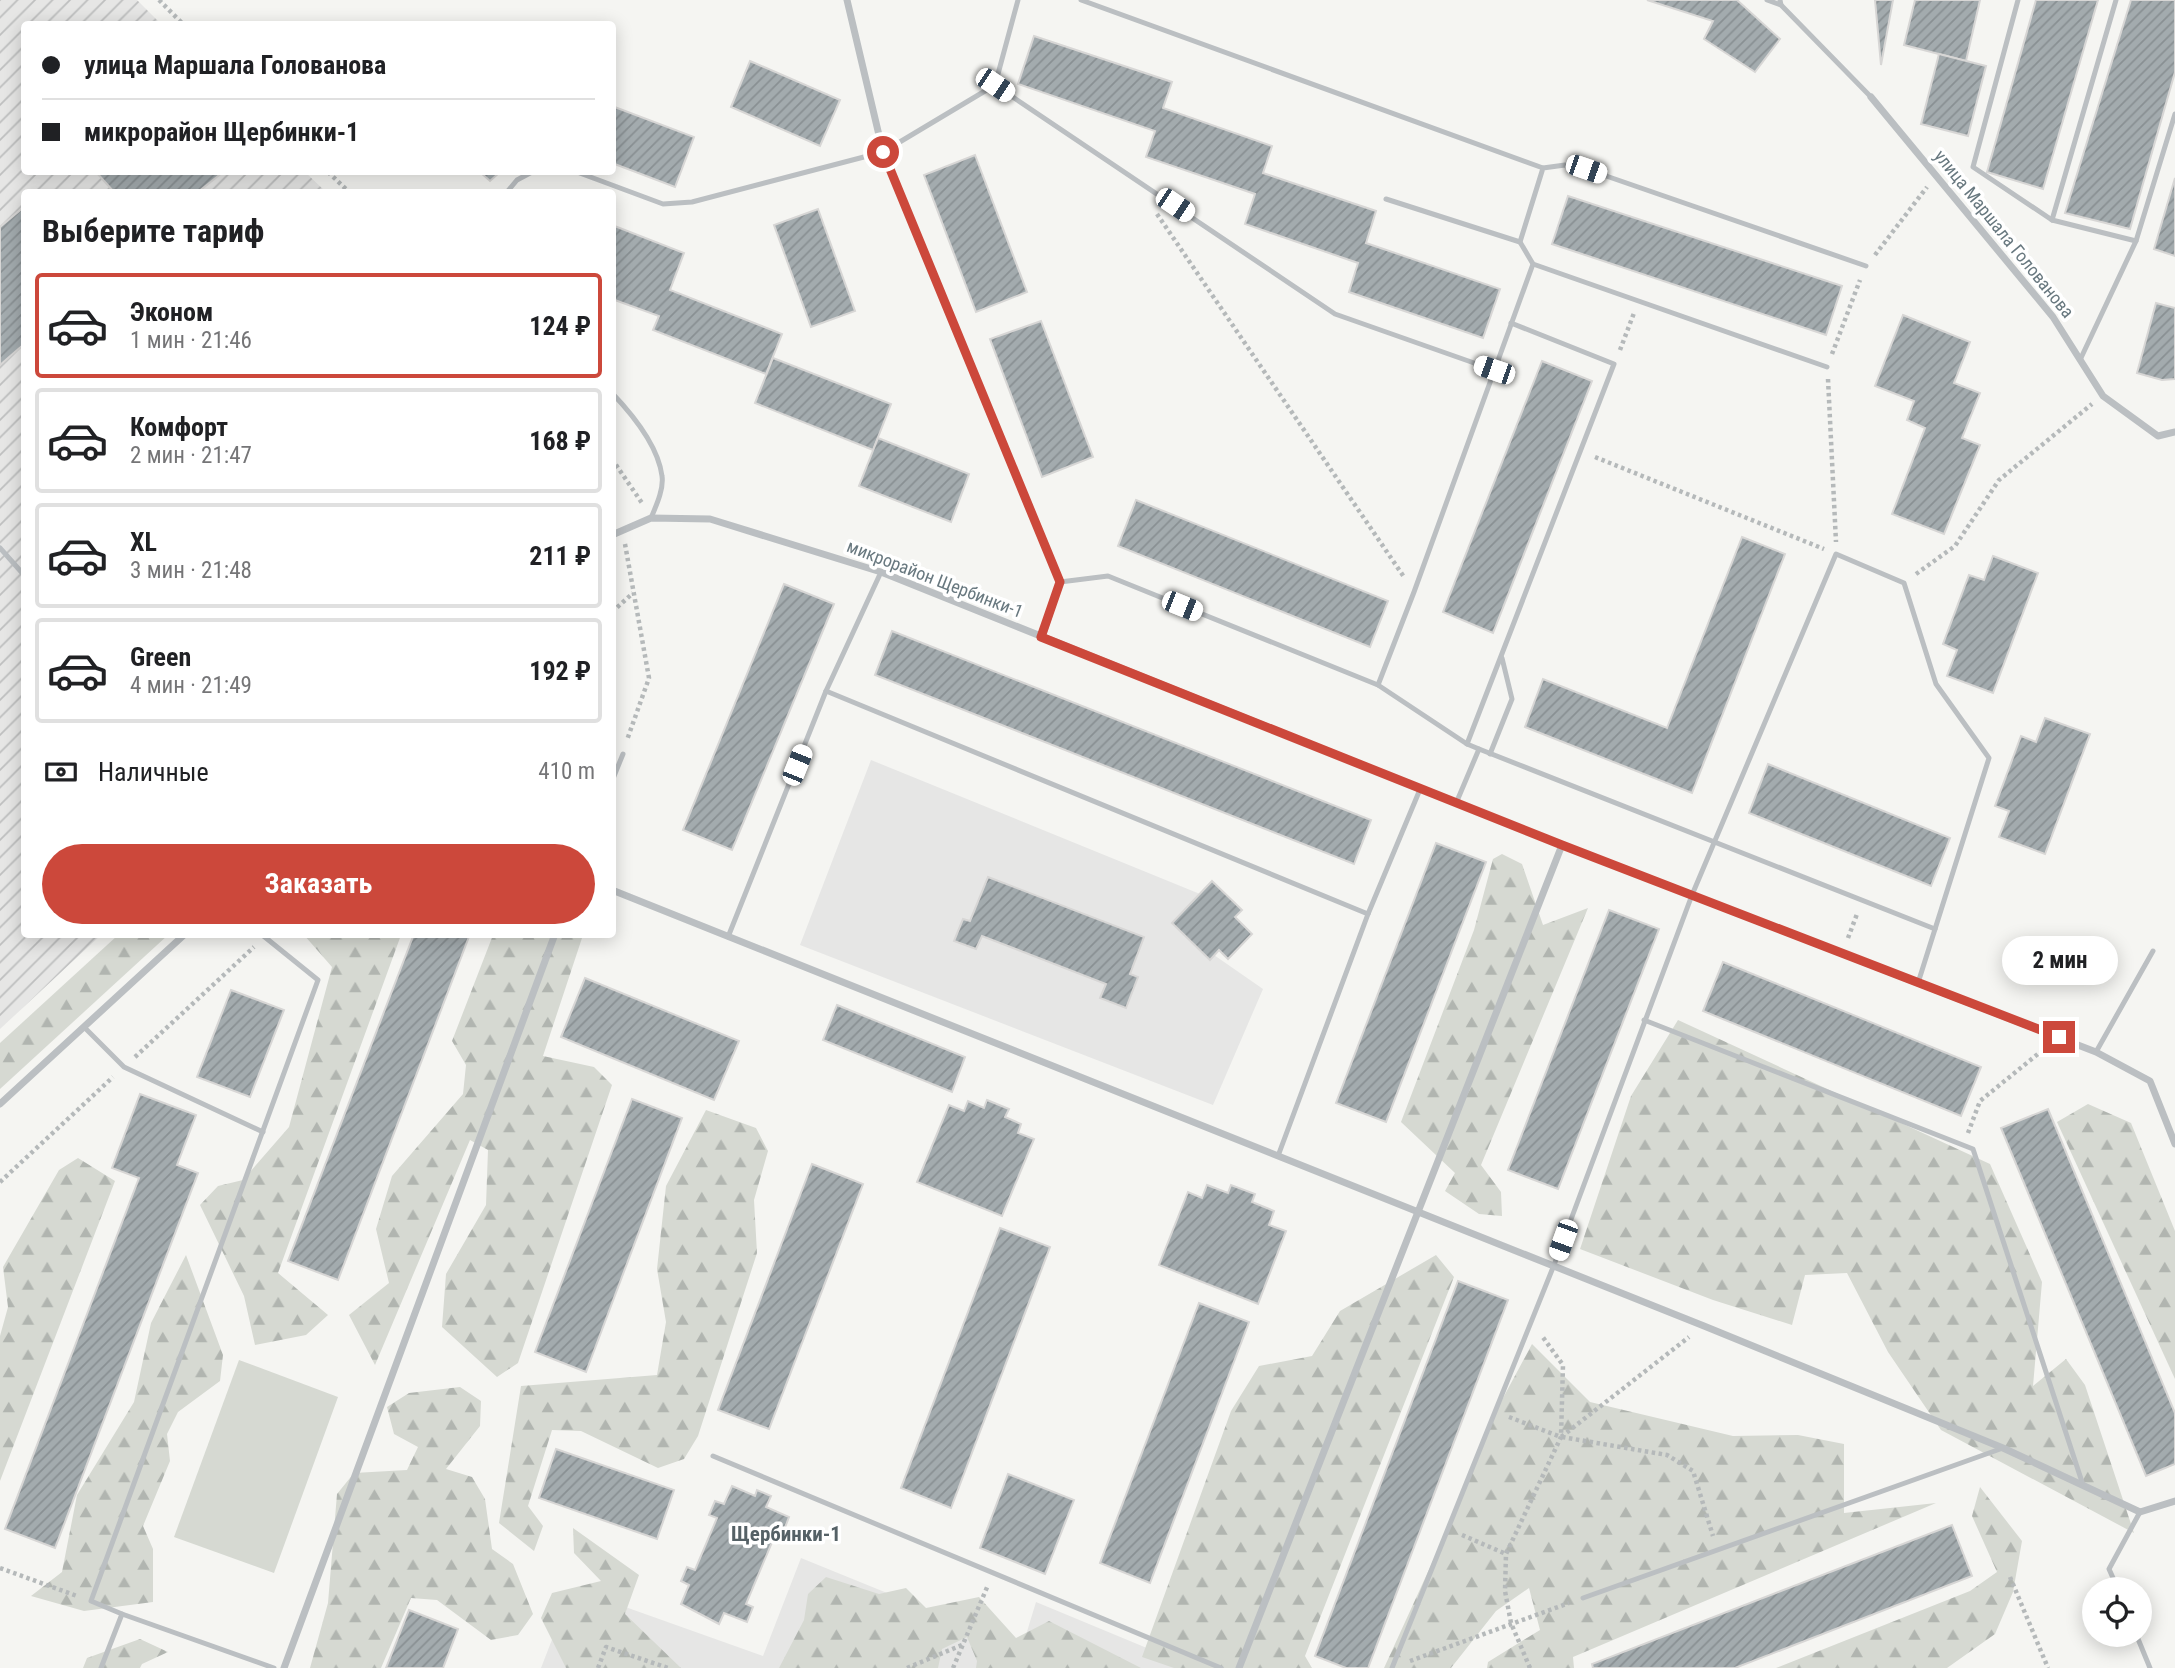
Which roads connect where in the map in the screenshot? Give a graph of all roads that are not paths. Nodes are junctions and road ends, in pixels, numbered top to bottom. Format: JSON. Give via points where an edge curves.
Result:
{"nodes":[{"id":1,"x":847,"y":0,"type":"edge"},
{"id":2,"x":1018,"y":0,"type":"edge"},
{"id":3,"x":1081,"y":0,"type":"edge"},
{"id":4,"x":1767,"y":0,"type":"edge"},
{"id":5,"x":2018,"y":0,"type":"edge"},
{"id":6,"x":2116,"y":0,"type":"edge"},
{"id":7,"x":1781,"y":3,"type":"edge"},
{"id":8,"x":995,"y":85,"type":"junction"},
{"id":9,"x":1871,"y":97,"type":"joint"},
{"id":10,"x":2175,"y":114,"type":"edge"},
{"id":11,"x":883,"y":152,"type":"junction"},
{"id":12,"x":1544,"y":169,"type":"junction"},
{"id":13,"x":526,"y":175,"type":"edge"},
{"id":14,"x":585,"y":175,"type":"edge"},
{"id":15,"x":510,"y":189,"type":"edge"},
{"id":16,"x":1386,"y":199,"type":"dead end"},
{"id":17,"x":2052,"y":220,"type":"junction"},
{"id":18,"x":2136,"y":241,"type":"junction"},
{"id":19,"x":1520,"y":242,"type":"junction"},
{"id":20,"x":1533,"y":264,"type":"junction"},
{"id":21,"x":1866,"y":266,"type":"road end"},
{"id":22,"x":1511,"y":323,"type":"junction"},
{"id":23,"x":2080,"y":360,"type":"junction"},
{"id":24,"x":1827,"y":367,"type":"road end"},
{"id":25,"x":1494,"y":370,"type":"junction"},
{"id":26,"x":616,"y":397,"type":"edge"},
{"id":27,"x":2175,"y":432,"type":"edge"},
{"id":28,"x":651,"y":518,"type":"junction"},
{"id":29,"x":616,"y":533,"type":"edge"},
{"id":30,"x":0,"y":548,"type":"edge"},
{"id":31,"x":21,"y":572,"type":"edge"},
{"id":32,"x":881,"y":572,"type":"junction"},
{"id":33,"x":1060,"y":582,"type":"junction"},
{"id":34,"x":1041,"y":637,"type":"junction"},
{"id":35,"x":1502,"y":658,"type":"junction"},
{"id":36,"x":1378,"y":685,"type":"junction"},
{"id":37,"x":826,"y":691,"type":"junction"},
{"id":38,"x":1467,"y":744,"type":"junction"},
{"id":39,"x":1479,"y":749,"type":"junction"},
{"id":40,"x":623,"y":754,"type":"road end"},
{"id":41,"x":1490,"y":754,"type":"junction"},
{"id":42,"x":616,"y":771,"type":"edge"},
{"id":43,"x":1421,"y":787,"type":"junction"},
{"id":44,"x":1457,"y":801,"type":"junction"},
{"id":45,"x":1715,"y":841,"type":"junction"},
{"id":46,"x":1562,"y":845,"type":"junction"},
{"id":47,"x":616,"y":892,"type":"edge"},
{"id":48,"x":1692,"y":895,"type":"junction"},
{"id":49,"x":1368,"y":914,"type":"junction"},
{"id":50,"x":1935,"y":929,"type":"junction"},
{"id":51,"x":728,"y":937,"type":"junction"},
{"id":52,"x":181,"y":938,"type":"edge"},
{"id":53,"x":266,"y":938,"type":"edge"},
{"id":54,"x":554,"y":938,"type":"edge"},
{"id":55,"x":2153,"y":951,"type":"dead end"},
{"id":56,"x":1918,"y":983,"type":"junction"},
{"id":57,"x":1644,"y":1020,"type":"junction"},
{"id":58,"x":84,"y":1027,"type":"junction"},
{"id":59,"x":2096,"y":1052,"type":"junction"},
{"id":60,"x":0,"y":1104,"type":"edge"},
{"id":61,"x":262,"y":1132,"type":"junction"},
{"id":62,"x":2175,"y":1143,"type":"edge"},
{"id":63,"x":1278,"y":1156,"type":"junction"},
{"id":64,"x":1417,"y":1210,"type":"junction"},
{"id":65,"x":1554,"y":1265,"type":"junction"},
{"id":66,"x":2003,"y":1448,"type":"junction"},
{"id":67,"x":713,"y":1456,"type":"dead end"},
{"id":68,"x":2083,"y":1485,"type":"junction"},
{"id":69,"x":2175,"y":1501,"type":"edge"},
{"id":70,"x":2140,"y":1513,"type":"junction"},
{"id":71,"x":2113,"y":1577,"type":"edge"},
{"id":72,"x":1583,"y":1598,"type":"road end"},
{"id":73,"x":122,"y":1614,"type":"junction"},
{"id":74,"x":2141,"y":1647,"type":"edge"},
{"id":75,"x":101,"y":1668,"type":"edge"},
{"id":76,"x":274,"y":1668,"type":"edge"},
{"id":77,"x":284,"y":1668,"type":"edge"},
{"id":78,"x":1222,"y":1668,"type":"edge"},
{"id":79,"x":1239,"y":1668,"type":"edge"},
{"id":80,"x":1392,"y":1668,"type":"edge"},
{"id":81,"x":2150,"y":1668,"type":"edge"}],
"edges":[{"from":1,"to":11,"type":"street"},
{"from":2,"to":8,"type":"lane"},
{"from":3,"to":12,"type":"lane"},
{"from":4,"to":7,"type":"lane"},
{"from":5,"to":17,"type":"lane","via":[[1973,167]]},
{"from":6,"to":17,"type":"lane"},
{"from":7,"to":9,"type":"lane"},
{"from":8,"to":11,"type":"lane"},
{"from":8,"to":25,"type":"lane","via":[[1335,314]]},
{"from":9,"to":23,"type":"street","name":"улица Маршала Голованова","via":[[2053,317]]},
{"from":10,"to":18,"type":"lane"},
{"from":11,"to":14,"type":"lane","via":[[677,204],[645,199]]},
{"from":11,"to":33,"type":"street"},
{"from":12,"to":19,"type":"lane"},
{"from":12,"to":21,"type":"lane","via":[[1565,165],[1586,169]]},
{"from":13,"to":15,"type":"lane"},
{"from":16,"to":19,"type":"lane"},
{"from":17,"to":18,"type":"lane"},
{"from":18,"to":23,"type":"lane"},
{"from":19,"to":20,"type":"lane"},
{"from":20,"to":22,"type":"lane"},
{"from":20,"to":24,"type":"lane"},
{"from":22,"to":25,"type":"lane"},
{"from":22,"to":35,"type":"lane","via":[[1614,364]]},
{"from":23,"to":27,"type":"street","name":"улица Маршала Голованова","via":[[2103,396],[2158,436]]},
{"from":25,"to":36,"type":"lane"},
{"from":26,"to":28,"type":"lane","via":[[632,413],[651,445],[663,477]]},
{"from":28,"to":29,"type":"street"},
{"from":28,"to":32,"type":"street","name":"микрорайон Щербинки-1","via":[[710,519]]},
{"from":30,"to":31,"type":"lane"},
{"from":32,"to":34,"type":"street","name":"микрорайон Щербинки-1"},
{"from":32,"to":37,"type":"lane"},
{"from":33,"to":34,"type":"street"},
{"from":33,"to":36,"type":"lane","via":[[1108,576]]},
{"from":34,"to":43,"type":"street","name":"микрорайон Щербинки-1"},
{"from":35,"to":38,"type":"lane"},
{"from":35,"to":41,"type":"lane","via":[[1512,699]]},
{"from":36,"to":38,"type":"lane"},
{"from":37,"to":49,"type":"lane"},
{"from":37,"to":51,"type":"lane"},
{"from":38,"to":39,"type":"lane"},
{"from":39,"to":41,"type":"lane"},
{"from":39,"to":44,"type":"lane"},
{"from":40,"to":42,"type":"lane"},
{"from":41,"to":45,"type":"lane"},
{"from":43,"to":44,"type":"street","name":"микрорайон Щербинки-1"},
{"from":43,"to":49,"type":"lane"},
{"from":44,"to":46,"type":"street","name":"микрорайон Щербинки-1"},
{"from":45,"to":48,"type":"lane"},
{"from":45,"to":50,"type":"lane"},
{"from":45,"to":50,"type":"lane","via":[[1836,554],[1905,583],[1936,684],[1989,758]]},
{"from":46,"to":48,"type":"street","name":"микрорайон Щербинки-1"},
{"from":46,"to":64,"type":"street"},
{"from":47,"to":51,"type":"street"},
{"from":48,"to":56,"type":"street","name":"микрорайон Щербинки-1"},
{"from":48,"to":57,"type":"lane"},
{"from":49,"to":63,"type":"lane"},
{"from":50,"to":56,"type":"lane"},
{"from":51,"to":63,"type":"street"},
{"from":52,"to":58,"type":"street"},
{"from":53,"to":61,"type":"lane","via":[[318,980]]},
{"from":54,"to":77,"type":"street"},
{"from":55,"to":59,"type":"lane"},
{"from":56,"to":59,"type":"street","name":"микрорайон Щербинки-1"},
{"from":57,"to":65,"type":"lane"},
{"from":57,"to":68,"type":"lane","via":[[1973,1149]]},
{"from":58,"to":60,"type":"street"},
{"from":58,"to":61,"type":"lane","via":[[124,1067]]},
{"from":59,"to":62,"type":"street","name":"микрорайон Щербинки-1","via":[[2150,1081]]},
{"from":61,"to":73,"type":"lane","via":[[91,1601]]},
{"from":63,"to":64,"type":"street"},
{"from":64,"to":65,"type":"street"},
{"from":64,"to":79,"type":"street"},
{"from":65,"to":66,"type":"street"},
{"from":65,"to":80,"type":"lane"},
{"from":66,"to":68,"type":"street"},
{"from":66,"to":72,"type":"lane"},
{"from":67,"to":78,"type":"lane"},
{"from":68,"to":70,"type":"street"},
{"from":69,"to":70,"type":"street"},
{"from":70,"to":71,"type":"lane","via":[[2109,1569]]},
{"from":73,"to":75,"type":"lane"},
{"from":73,"to":76,"type":"lane"},
{"from":74,"to":81,"type":"lane"}]}
